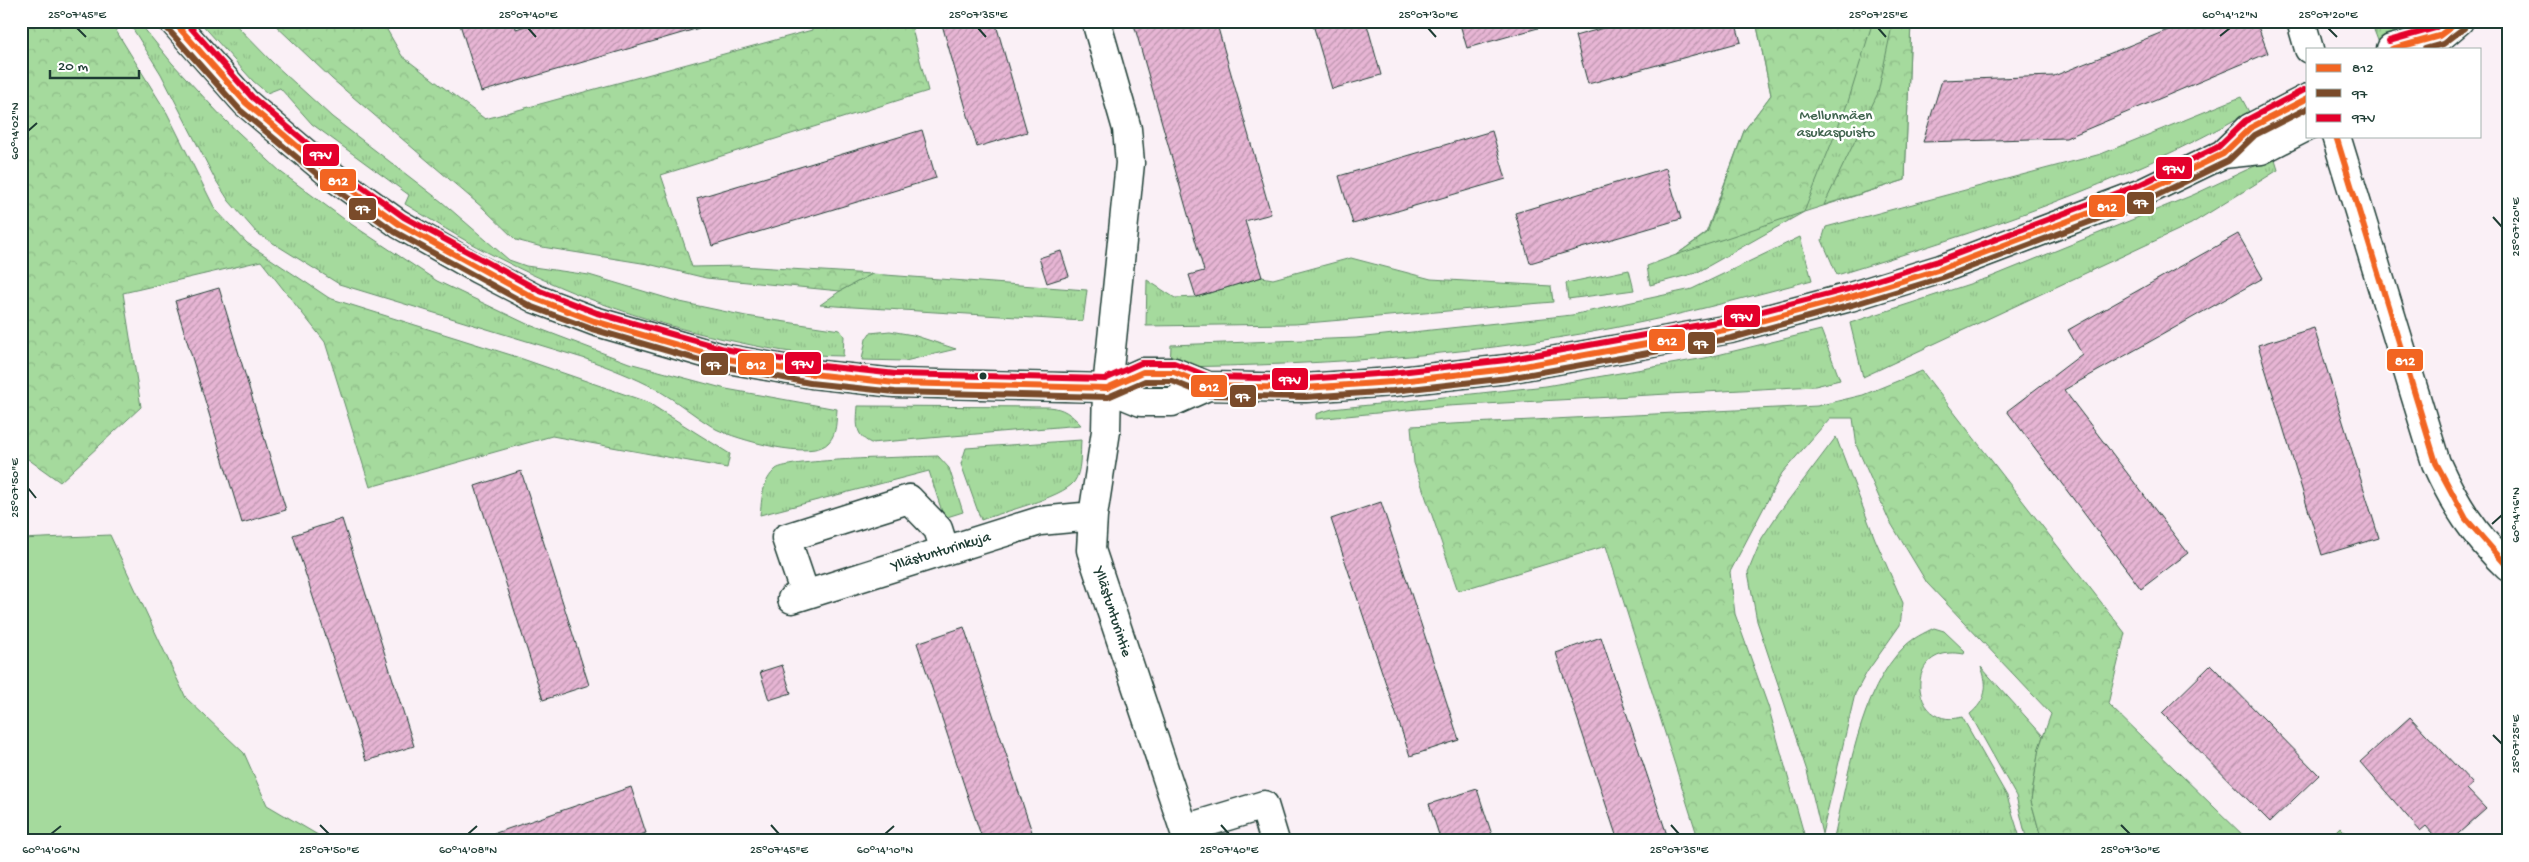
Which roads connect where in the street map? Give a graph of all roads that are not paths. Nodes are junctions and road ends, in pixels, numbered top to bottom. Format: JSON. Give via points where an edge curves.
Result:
{"nodes":[{"id":1,"x":173,"y":21,"type":"edge"},
{"id":2,"x":1096,"y":21,"type":"edge"},
{"id":3,"x":2301,"y":21,"type":"edge"},
{"id":4,"x":2441,"y":35,"type":"edge"},
{"id":5,"x":2309,"y":48,"type":"edge"},
{"id":6,"x":2395,"y":48,"type":"edge"},
{"id":7,"x":2306,"y":99,"type":"edge"},
{"id":8,"x":2306,"y":127,"type":"edge"},
{"id":9,"x":2337,"y":138,"type":"edge"},
{"id":10,"x":2223,"y":154,"type":"junction"},
{"id":11,"x":1107,"y":388,"type":"junction"},
{"id":12,"x":1092,"y":516,"type":"junction"},
{"id":13,"x":945,"y":551,"type":"junction"},
{"id":14,"x":2508,"y":567,"type":"edge"},
{"id":15,"x":1186,"y":835,"type":"edge"},
{"id":16,"x":1275,"y":841,"type":"edge"}],
"edges":[{"from":1,"to":11,"type":"main road","via":[[246,103],[335,178],[399,224],[536,299],[654,340],[722,358],[812,374],[895,383]]},
{"from":2,"to":11,"type":"main road","name":"Yllästunturintie","via":[[1127,129],[1130,163]]},
{"from":3,"to":5,"type":"main road"},
{"from":4,"to":6,"type":"main road"},
{"from":7,"to":10,"type":"main road","via":[[2250,128]]},
{"from":8,"to":10,"type":"main road","via":[[2261,150]]},
{"from":9,"to":14,"type":"main road","via":[[2436,463],[2468,524]]},
{"from":10,"to":11,"type":"main road","via":[[2142,193],[1941,269],[1730,329],[1507,369],[1392,382],[1305,388],[1208,386],[1172,402],[1141,402]]},
{"from":11,"to":12,"type":"main road","name":"Yllästunturintie","via":[[1106,431]]},
{"from":12,"to":13,"type":"main road","name":"Yllästunturinkuja","via":[[1040,521]]},
{"from":12,"to":15,"type":"main road","name":"Yllästunturintie","via":[[1091,550]]},
{"from":13,"to":13,"type":"main road","name":"Yllästunturinkuja","via":[[799,597],[786,538],[909,499],[938,529]]},
{"from":15,"to":16,"type":"main road","name":"Yllästunturintie","via":[[1264,804]]}]}
